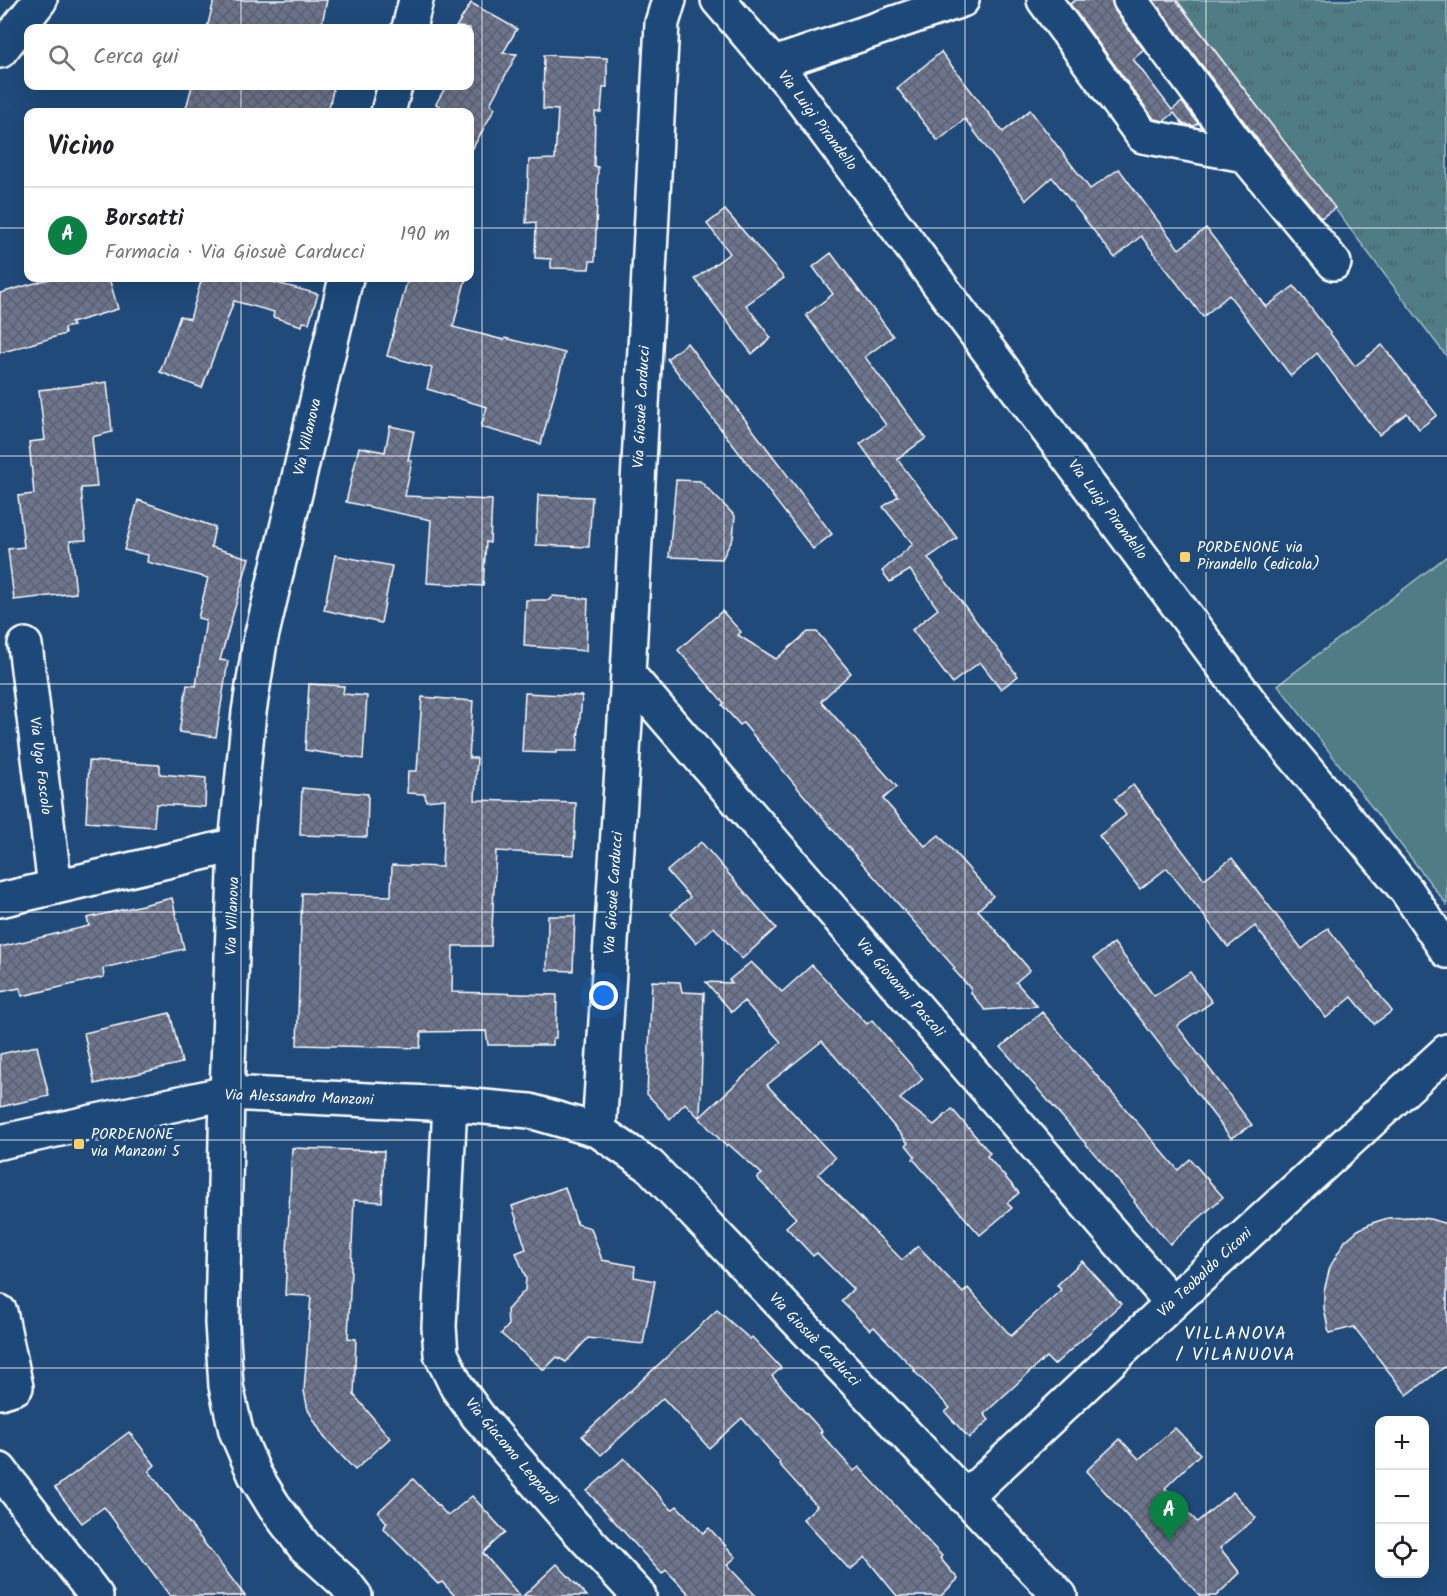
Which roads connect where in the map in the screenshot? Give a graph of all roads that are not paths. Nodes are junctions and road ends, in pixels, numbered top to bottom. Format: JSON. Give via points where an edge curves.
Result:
{"nodes":[{"id":1,"x":40,"y":0,"type":"edge"},
{"id":2,"x":416,"y":0,"type":"edge"},
{"id":3,"x":669,"y":0,"type":"edge"},
{"id":4,"x":718,"y":0,"type":"edge"},
{"id":5,"x":963,"y":0,"type":"edge"},
{"id":6,"x":1044,"y":0,"type":"edge"},
{"id":7,"x":1130,"y":0,"type":"edge"},
{"id":8,"x":410,"y":24,"type":"edge"},
{"id":9,"x":0,"y":51,"type":"edge"},
{"id":10,"x":774,"y":64,"type":"junction"},
{"id":11,"x":394,"y":90,"type":"edge"},
{"id":12,"x":389,"y":108,"type":"edge"},
{"id":13,"x":1245,"y":155,"type":"junction"},
{"id":14,"x":1334,"y":263,"type":"dead end"},
{"id":15,"x":345,"y":282,"type":"edge"},
{"id":16,"x":25,"y":645,"type":"dead end"},
{"id":17,"x":628,"y":674,"type":"junction"},
{"id":18,"x":236,"y":845,"type":"junction"},
{"id":19,"x":55,"y":887,"type":"junction"},
{"id":20,"x":0,"y":900,"type":"edge"},
{"id":21,"x":1447,"y":951,"type":"edge"},
{"id":22,"x":1447,"y":1051,"type":"edge"},
{"id":23,"x":227,"y":1093,"type":"junction"},
{"id":24,"x":450,"y":1104,"type":"junction"},
{"id":25,"x":599,"y":1131,"type":"junction"},
{"id":26,"x":0,"y":1142,"type":"edge"},
{"id":27,"x":1172,"y":1303,"type":"junction"},
{"id":28,"x":0,"y":1312,"type":"edge"},
{"id":29,"x":0,"y":1392,"type":"edge"},
{"id":30,"x":0,"y":1470,"type":"edge"},
{"id":31,"x":965,"y":1498,"type":"junction"},
{"id":32,"x":304,"y":1545,"type":"junction"},
{"id":33,"x":96,"y":1596,"type":"edge"},
{"id":34,"x":330,"y":1596,"type":"edge"},
{"id":35,"x":355,"y":1596,"type":"edge"},
{"id":36,"x":639,"y":1596,"type":"edge"},
{"id":37,"x":1060,"y":1596,"type":"edge"}],
"edges":[{"from":1,"to":9,"type":"street"},
{"from":2,"to":8,"type":"street"},
{"from":3,"to":17,"type":"street","name":"Via Giosuè Carducci","via":[[662,23]]},
{"from":4,"to":10,"type":"street","name":"Via Luigi Pirandello"},
{"from":5,"to":10,"type":"street","name":"Via Luigi Pirandello"},
{"from":6,"to":13,"type":"street","via":[[1143,136]]},
{"from":7,"to":13,"type":"street"},
{"from":10,"to":21,"type":"street","name":"Via Luigi Pirandello","via":[[1252,705],[1407,891]]},
{"from":11,"to":12,"type":"street"},
{"from":13,"to":14,"type":"street"},
{"from":15,"to":18,"type":"street","name":"Via Villanova","via":[[260,642]]},
{"from":16,"to":19,"type":"street","name":"Via Ugo Foscolo"},
{"from":17,"to":25,"type":"street","name":"Via Giosuè Carducci"},
{"from":17,"to":27,"type":"street","name":"Via Giovanni Pascoli"},
{"from":18,"to":19,"type":"street"},
{"from":18,"to":23,"type":"street","name":"Via Villanova"},
{"from":19,"to":20,"type":"street"},
{"from":22,"to":27,"type":"street","name":"Via Teobaldo Ciconi"},
{"from":23,"to":24,"type":"street","name":"Via Alessandro Manzoni"},
{"from":23,"to":26,"type":"street","name":"Via Alessandro Manzoni"},
{"from":23,"to":32,"type":"street","name":"Via Villanova","via":[[222,1323],[226,1386],[236,1431],[255,1475]]},
{"from":24,"to":25,"type":"street","name":"Via Alessandro Manzoni","via":[[530,1111]]},
{"from":24,"to":36,"type":"street","name":"Via Giacomo Leopardi","via":[[441,1354],[457,1387],[478,1416]]},
{"from":25,"to":31,"type":"street","name":"Via Giosuè Carducci","via":[[650,1166]]},
{"from":27,"to":31,"type":"street","name":"Via Teobaldo Ciconi"},
{"from":28,"to":29,"type":"street","via":[[16,1388]]},
{"from":30,"to":33,"type":"street"},
{"from":31,"to":37,"type":"street","name":"Via Giosuè Carducci"},
{"from":32,"to":34,"type":"street","name":"Via Villanova"},
{"from":32,"to":35,"type":"street","name":"Via Villanova"}]}
